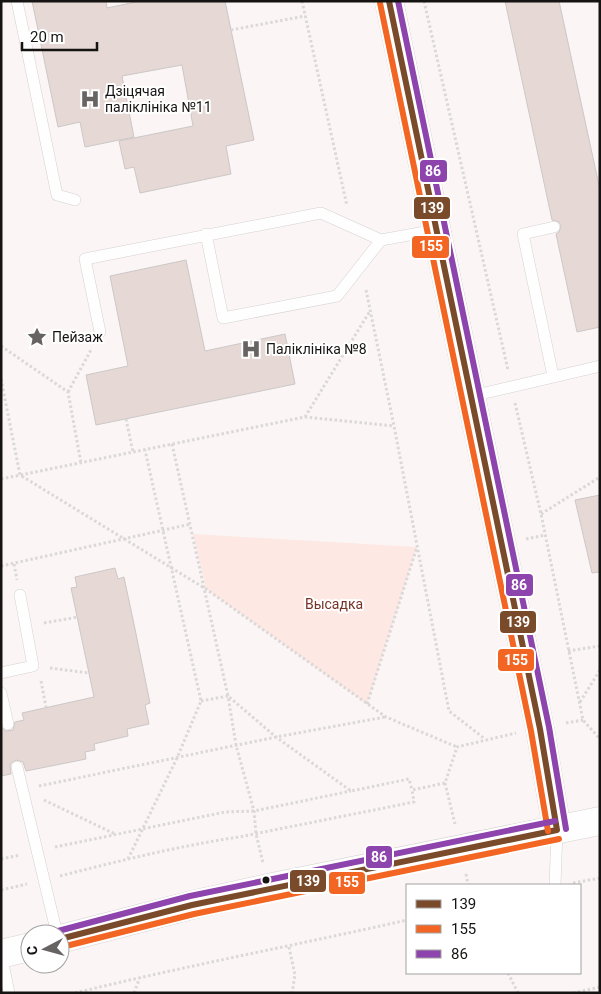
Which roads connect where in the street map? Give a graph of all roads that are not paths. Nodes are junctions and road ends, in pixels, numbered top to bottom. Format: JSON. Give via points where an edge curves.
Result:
{"nodes":[{"id":1,"x":17,"y":1,"type":"edge"},
{"id":2,"x":388,"y":1,"type":"edge"},
{"id":3,"x":75,"y":200,"type":"dead end"},
{"id":4,"x":554,"y":227,"type":"dead end"},
{"id":5,"x":436,"y":230,"type":"junction"},
{"id":6,"x":206,"y":234,"type":"junction"},
{"id":7,"x":381,"y":240,"type":"junction"},
{"id":8,"x":100,"y":332,"type":"road end"},
{"id":9,"x":600,"y":366,"type":"edge"},
{"id":10,"x":553,"y":376,"type":"junction"},
{"id":11,"x":472,"y":396,"type":"junction"},
{"id":12,"x":20,"y":595,"type":"dead end"},
{"id":13,"x":1,"y":673,"type":"edge"},
{"id":14,"x":1,"y":693,"type":"edge"},
{"id":15,"x":8,"y":724,"type":"dead end"},
{"id":16,"x":18,"y":766,"type":"dead end"},
{"id":17,"x":600,"y":821,"type":"edge"},
{"id":18,"x":557,"y":830,"type":"junction"},
{"id":19,"x":555,"y":884,"type":"edge"},
{"id":20,"x":55,"y":924,"type":"edge"},
{"id":21,"x":70,"y":936,"type":"edge"},
{"id":22,"x":20,"y":949,"type":"edge"},
{"id":23,"x":1,"y":954,"type":"edge"},
{"id":24,"x":9,"y":993,"type":"edge"}],
"edges":[{"from":1,"to":3,"type":"lane","via":[[58,195]]},
{"from":2,"to":5,"type":"main road"},
{"from":4,"to":10,"type":"lane","via":[[523,234]]},
{"from":5,"to":7,"type":"lane"},
{"from":5,"to":11,"type":"main road"},
{"from":6,"to":7,"type":"lane","via":[[320,213]]},
{"from":6,"to":7,"type":"lane","via":[[223,318],[337,296]]},
{"from":6,"to":8,"type":"lane","via":[[85,259]]},
{"from":9,"to":10,"type":"lane"},
{"from":10,"to":11,"type":"lane"},
{"from":11,"to":18,"type":"main road","via":[[540,729]]},
{"from":12,"to":13,"type":"lane","via":[[36,666]]},
{"from":14,"to":15,"type":"lane"},
{"from":16,"to":20,"type":"lane"},
{"from":17,"to":18,"type":"main road"},
{"from":18,"to":19,"type":"lane"},
{"from":18,"to":21,"type":"main road","via":[[192,904]]},
{"from":22,"to":23,"type":"main road"},
{"from":23,"to":24,"type":"lane"}]}
